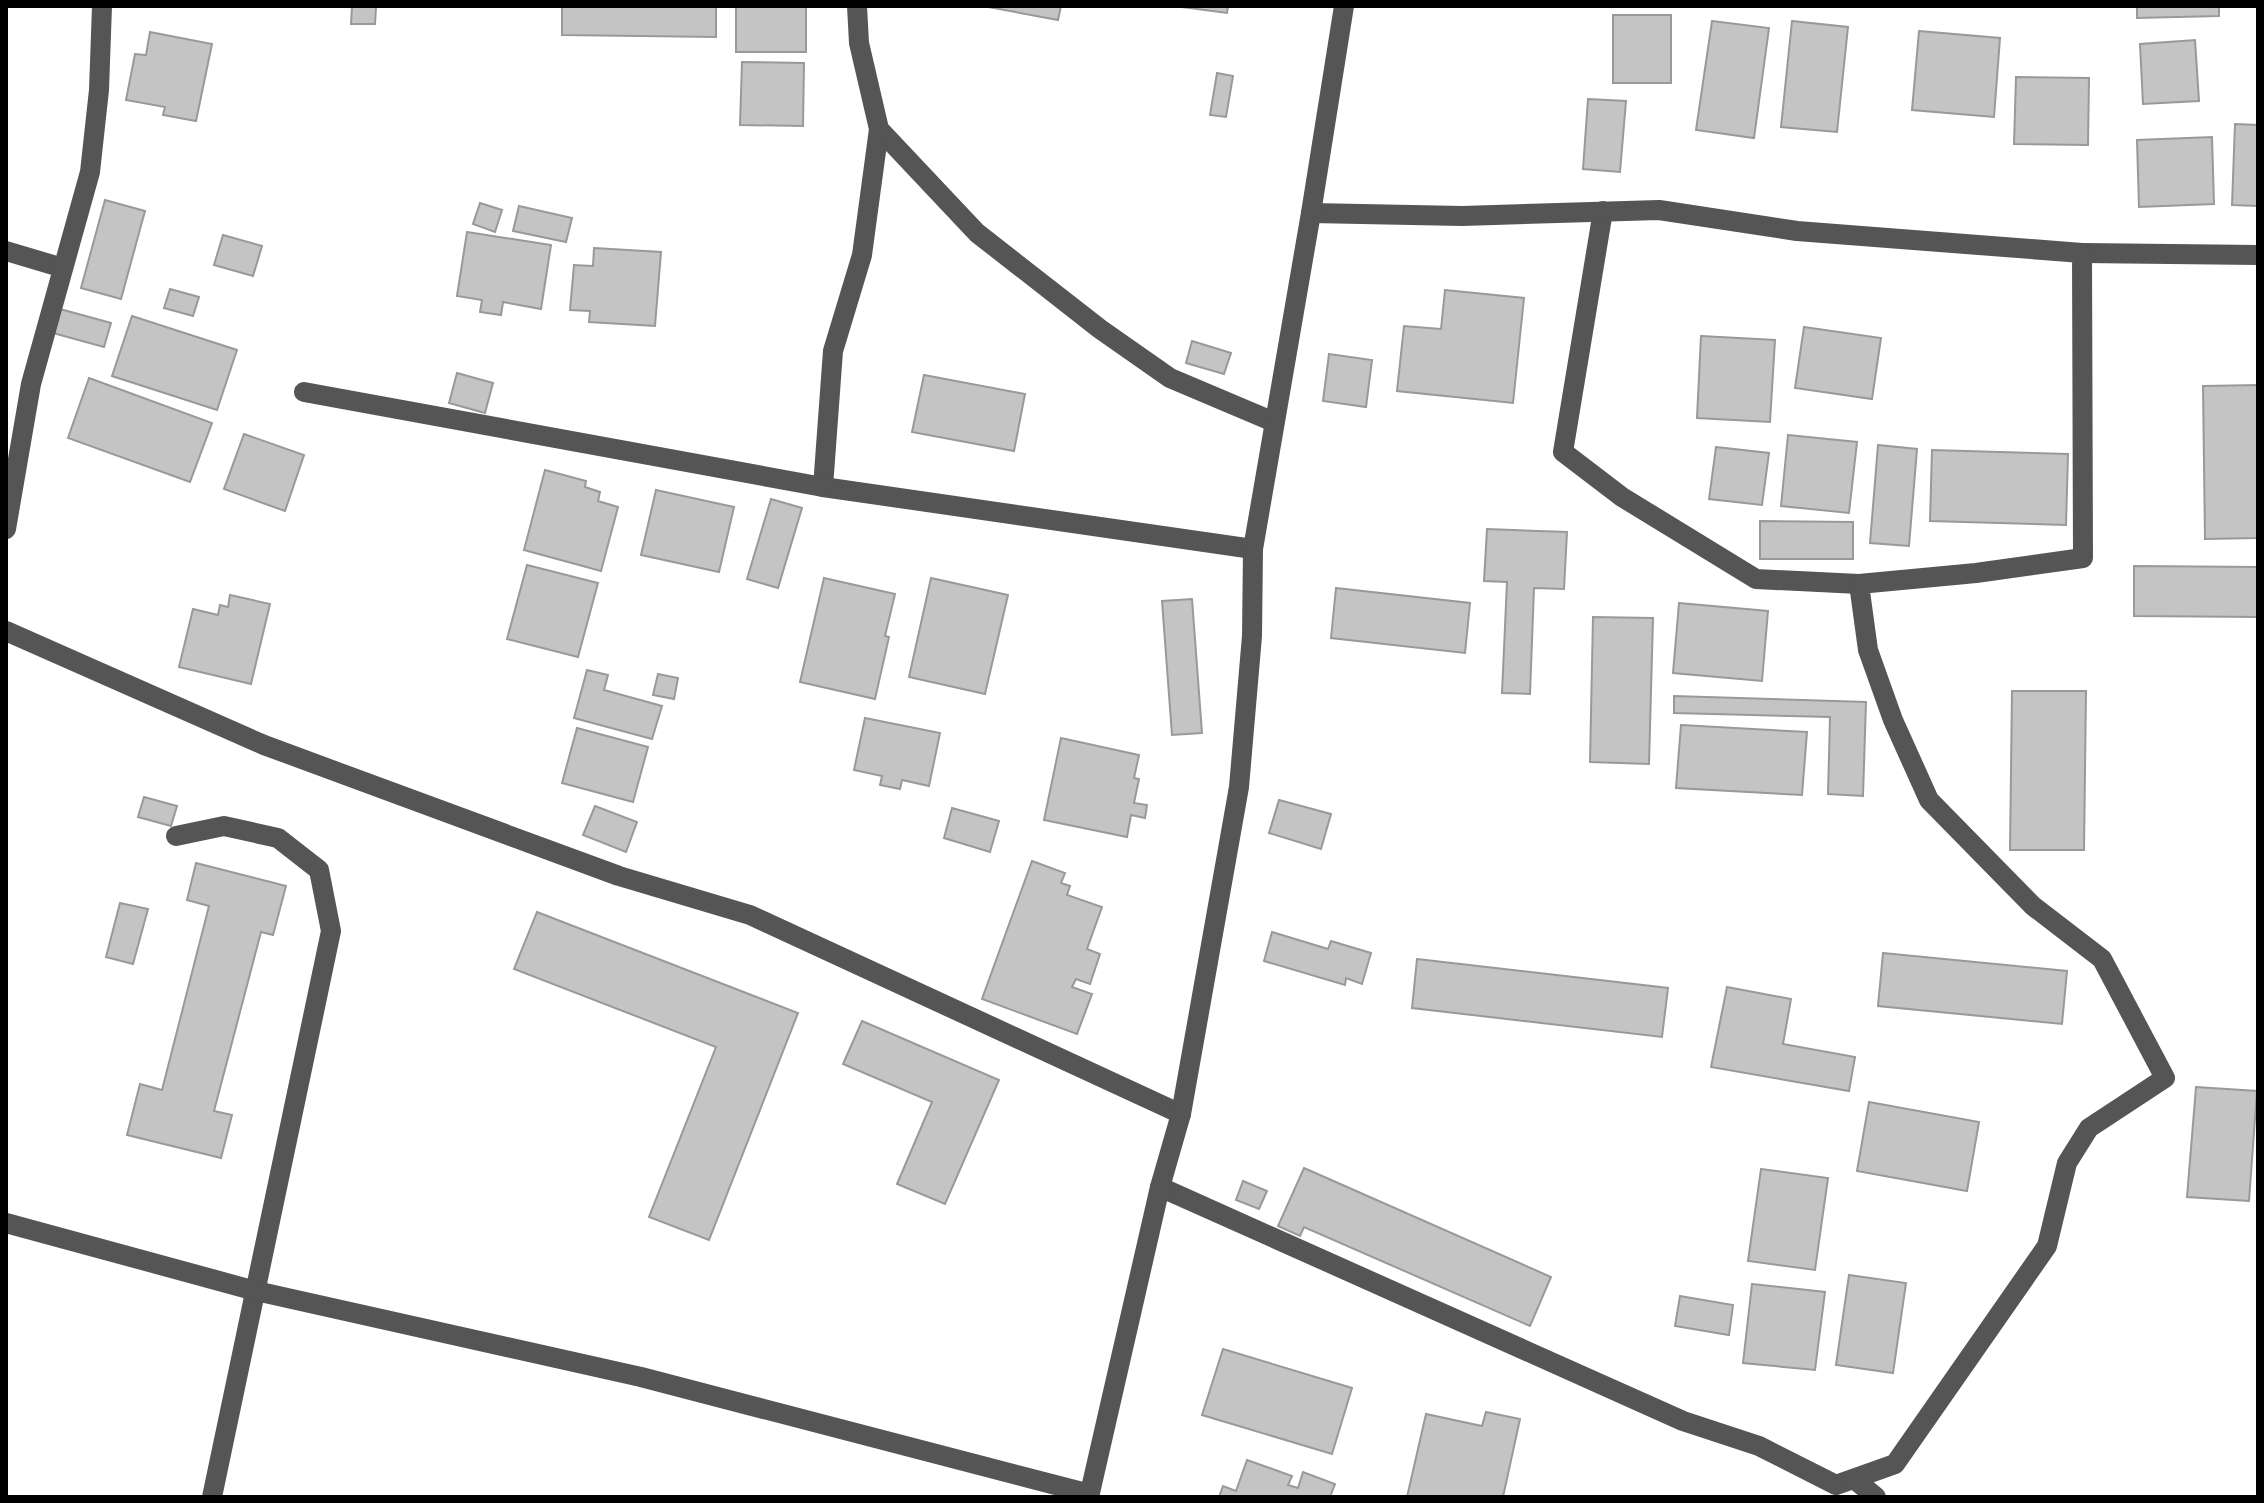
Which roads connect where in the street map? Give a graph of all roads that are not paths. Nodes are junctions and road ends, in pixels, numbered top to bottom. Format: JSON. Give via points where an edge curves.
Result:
{"nodes":[{"id":1,"x":102,"y":6,"type":"edge"},
{"id":2,"x":857,"y":6,"type":"edge"},
{"id":3,"x":1344,"y":6,"type":"edge"},
{"id":4,"x":879,"y":129,"type":"junction"},
{"id":5,"x":1603,"y":211,"type":"junction"},
{"id":6,"x":1311,"y":213,"type":"junction"},
{"id":7,"x":6,"y":251,"type":"edge"},
{"id":8,"x":2082,"y":253,"type":"junction"},
{"id":9,"x":2258,"y":255,"type":"edge"},
{"id":10,"x":63,"y":268,"type":"junction"},
{"id":11,"x":304,"y":392,"type":"dead end"},
{"id":12,"x":1274,"y":422,"type":"junction"},
{"id":13,"x":823,"y":487,"type":"junction"},
{"id":14,"x":6,"y":529,"type":"edge"},
{"id":15,"x":1253,"y":549,"type":"junction"},
{"id":16,"x":1859,"y":584,"type":"junction"},
{"id":17,"x":6,"y":631,"type":"edge"},
{"id":18,"x":176,"y":836,"type":"dead end"},
{"id":19,"x":1181,"y":1114,"type":"junction"},
{"id":20,"x":1160,"y":1187,"type":"junction"},
{"id":21,"x":6,"y":1223,"type":"edge"},
{"id":22,"x":256,"y":1291,"type":"junction"},
{"id":23,"x":1854,"y":1479,"type":"junction"},
{"id":24,"x":1089,"y":1496,"type":"edge"},
{"id":25,"x":212,"y":1497,"type":"edge"},
{"id":26,"x":1876,"y":1497,"type":"edge"}],
"edges":[{"from":1,"to":10,"type":"street","via":[[90,172]]},
{"from":2,"to":4,"type":"street","via":[[859,43]]},
{"from":3,"to":6,"type":"street"},
{"from":4,"to":12,"type":"street","via":[[977,233],[1100,329],[1170,378]]},
{"from":4,"to":13,"type":"street","via":[[862,255],[833,351]]},
{"from":5,"to":6,"type":"street","via":[[1462,216]]},
{"from":5,"to":8,"type":"street","via":[[1659,210],[1797,231]]},
{"from":5,"to":16,"type":"street","via":[[1563,452],[1622,497],[1756,579]]},
{"from":6,"to":12,"type":"street"},
{"from":7,"to":10,"type":"street"},
{"from":8,"to":9,"type":"street"},
{"from":8,"to":16,"type":"street","via":[[2083,558]]},
{"from":10,"to":14,"type":"street","via":[[31,384]]},
{"from":11,"to":13,"type":"street"},
{"from":12,"to":15,"type":"street"},
{"from":13,"to":15,"type":"street"},
{"from":15,"to":19,"type":"street","via":[[1252,636],[1239,787]]},
{"from":16,"to":23,"type":"street","via":[[1868,650],[1929,800],[2033,906],[2102,959],[2165,1078],[2089,1128],[2067,1163],[2047,1246],[1895,1464]]},
{"from":17,"to":19,"type":"street","via":[[264,745],[619,876],[750,915]]},
{"from":18,"to":22,"type":"street","via":[[224,826],[278,838],[319,870],[331,931]]},
{"from":19,"to":20,"type":"street"},
{"from":20,"to":23,"type":"street","via":[[1683,1421],[1759,1446],[1836,1485]]},
{"from":20,"to":24,"type":"street"},
{"from":21,"to":22,"type":"street"},
{"from":22,"to":24,"type":"street","via":[[641,1377]]},
{"from":22,"to":25,"type":"street"},
{"from":23,"to":26,"type":"street"}]}
